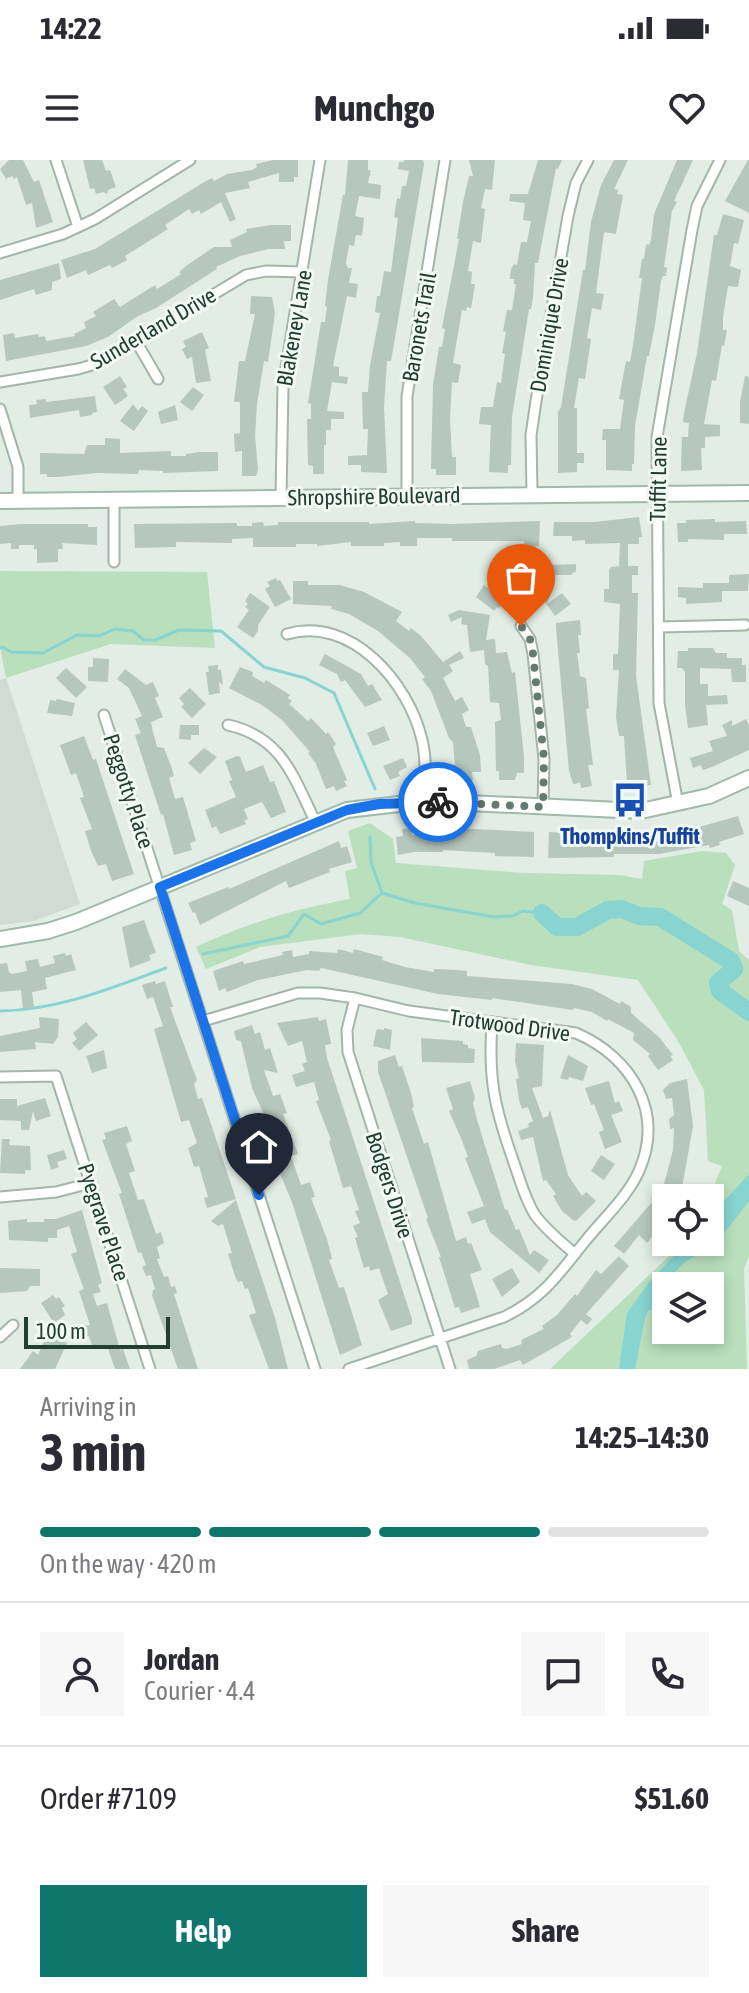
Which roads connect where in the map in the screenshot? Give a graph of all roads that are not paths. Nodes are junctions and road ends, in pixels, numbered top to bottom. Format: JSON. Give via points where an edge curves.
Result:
{"nodes":[{"id":1,"x":56,"y":160,"type":"edge"},
{"id":2,"x":190,"y":160,"type":"edge"},
{"id":3,"x":320,"y":160,"type":"edge"},
{"id":4,"x":445,"y":160,"type":"edge"},
{"id":5,"x":588,"y":160,"type":"edge"},
{"id":6,"x":720,"y":160,"type":"edge"},
{"id":7,"x":78,"y":227,"type":"junction"},
{"id":8,"x":0,"y":253,"type":"edge"},
{"id":9,"x":303,"y":272,"type":"junction"},
{"id":10,"x":136,"y":341,"type":"junction"},
{"id":11,"x":158,"y":379,"type":"dead end"},
{"id":12,"x":0,"y":382,"type":"edge"},
{"id":13,"x":0,"y":409,"type":"edge"},
{"id":14,"x":749,"y":493,"type":"edge"},
{"id":15,"x":532,"y":494,"type":"junction"},
{"id":16,"x":407,"y":495,"type":"junction"},
{"id":17,"x":657,"y":495,"type":"junction"},
{"id":18,"x":281,"y":497,"type":"junction"},
{"id":19,"x":114,"y":499,"type":"junction"},
{"id":20,"x":0,"y":501,"type":"edge"},
{"id":21,"x":18,"y":501,"type":"junction"},
{"id":22,"x":114,"y":562,"type":"dead end"},
{"id":23,"x":745,"y":625,"type":"dead end"},
{"id":24,"x":521,"y":626,"type":"dead end"},
{"id":25,"x":659,"y":627,"type":"junction"},
{"id":26,"x":287,"y":634,"type":"dead end"},
{"id":27,"x":104,"y":715,"type":"dead end"},
{"id":28,"x":228,"y":725,"type":"dead end"},
{"id":29,"x":749,"y":778,"type":"edge"},
{"id":30,"x":425,"y":801,"type":"junction"},
{"id":31,"x":678,"y":804,"type":"junction"},
{"id":32,"x":543,"y":807,"type":"junction"},
{"id":33,"x":315,"y":821,"type":"junction"},
{"id":34,"x":160,"y":887,"type":"junction"},
{"id":35,"x":0,"y":939,"type":"edge"},
{"id":36,"x":355,"y":998,"type":"junction"},
{"id":37,"x":203,"y":1021,"type":"junction"},
{"id":38,"x":492,"y":1023,"type":"junction"},
{"id":39,"x":0,"y":1077,"type":"edge"},
{"id":40,"x":91,"y":1183,"type":"junction"},
{"id":41,"x":0,"y":1197,"type":"edge"},
{"id":42,"x":575,"y":1254,"type":"junction"},
{"id":43,"x":13,"y":1325,"type":"dead end"},
{"id":44,"x":0,"y":1337,"type":"edge"},
{"id":45,"x":440,"y":1339,"type":"junction"},
{"id":46,"x":150,"y":1369,"type":"edge"},
{"id":47,"x":315,"y":1369,"type":"edge"},
{"id":48,"x":349,"y":1369,"type":"edge"},
{"id":49,"x":450,"y":1369,"type":"edge"}],
"edges":[{"from":1,"to":7,"type":"street"},
{"from":2,"to":7,"type":"street"},
{"from":3,"to":9,"type":"street","name":"Blakeney Lane"},
{"from":4,"to":16,"type":"street","name":"Baronets Trail","via":[[407,396]]},
{"from":5,"to":15,"type":"street","name":"Dominique Drive","via":[[568,216],[536,401]]},
{"from":6,"to":17,"type":"street","name":"Tuffit Lane","via":[[697,206],[692,230],[657,437]]},
{"from":7,"to":8,"type":"street"},
{"from":9,"to":10,"type":"street","name":"Sunderland Drive","via":[[246,275]]},
{"from":9,"to":18,"type":"street","name":"Blakeney Lane","via":[[283,386]]},
{"from":10,"to":11,"type":"street"},
{"from":10,"to":12,"type":"street","name":"Sunderland Drive","via":[[99,363]]},
{"from":13,"to":21,"type":"street","via":[[18,467]]},
{"from":14,"to":17,"type":"street","name":"Shropshire Boulevard"},
{"from":15,"to":16,"type":"street","name":"Shropshire Boulevard"},
{"from":15,"to":17,"type":"street","name":"Shropshire Boulevard"},
{"from":16,"to":18,"type":"street","name":"Shropshire Boulevard"},
{"from":17,"to":25,"type":"street","name":"Tuffit Lane"},
{"from":18,"to":19,"type":"street","name":"Shropshire Boulevard"},
{"from":19,"to":21,"type":"street","name":"Shropshire Boulevard"},
{"from":19,"to":22,"type":"street"},
{"from":20,"to":21,"type":"street","name":"Shropshire Boulevard"},
{"from":23,"to":25,"type":"street"},
{"from":24,"to":32,"type":"street","via":[[533,654],[544,759]]},
{"from":25,"to":31,"type":"street","name":"Tuffit Lane","via":[[659,703]]},
{"from":26,"to":30,"type":"street","via":[[319,631],[366,652],[385,668],[422,738]]},
{"from":27,"to":34,"type":"street","name":"Peggotty Place"},
{"from":28,"to":33,"type":"street","via":[[250,730],[270,743]]},
{"from":29,"to":31,"type":"street"},
{"from":30,"to":32,"type":"street"},
{"from":30,"to":33,"type":"street","via":[[347,810]]},
{"from":31,"to":32,"type":"street","via":[[641,811]]},
{"from":33,"to":34,"type":"street"},
{"from":34,"to":35,"type":"street","via":[[58,928]]},
{"from":34,"to":37,"type":"street","name":"Peggotty Place"},
{"from":36,"to":37,"type":"street","name":"Trotwood Drive","via":[[298,993]]},
{"from":36,"to":38,"type":"street","name":"Trotwood Drive"},
{"from":36,"to":45,"type":"street","name":"Bodgers Drive","via":[[348,1052]]},
{"from":37,"to":47,"type":"street","name":"Peggotty Place"},
{"from":38,"to":42,"type":"street","via":[[489,1059],[496,1113],[525,1196],[535,1215]]},
{"from":38,"to":42,"type":"street","name":"Trotwood Drive","via":[[576,1033],[599,1043],[628,1071],[644,1106],[647,1127],[640,1170]]},
{"from":39,"to":40,"type":"street","name":"Pyegrave Place","via":[[56,1076]]},
{"from":40,"to":41,"type":"street"},
{"from":40,"to":46,"type":"street","name":"Pyegrave Place"},
{"from":42,"to":45,"type":"street","name":"Trotwood Drive","via":[[525,1307]]},
{"from":43,"to":44,"type":"street"},
{"from":45,"to":48,"type":"street","name":"Trotwood Drive"},
{"from":45,"to":49,"type":"street","name":"Bodgers Drive"}]}
